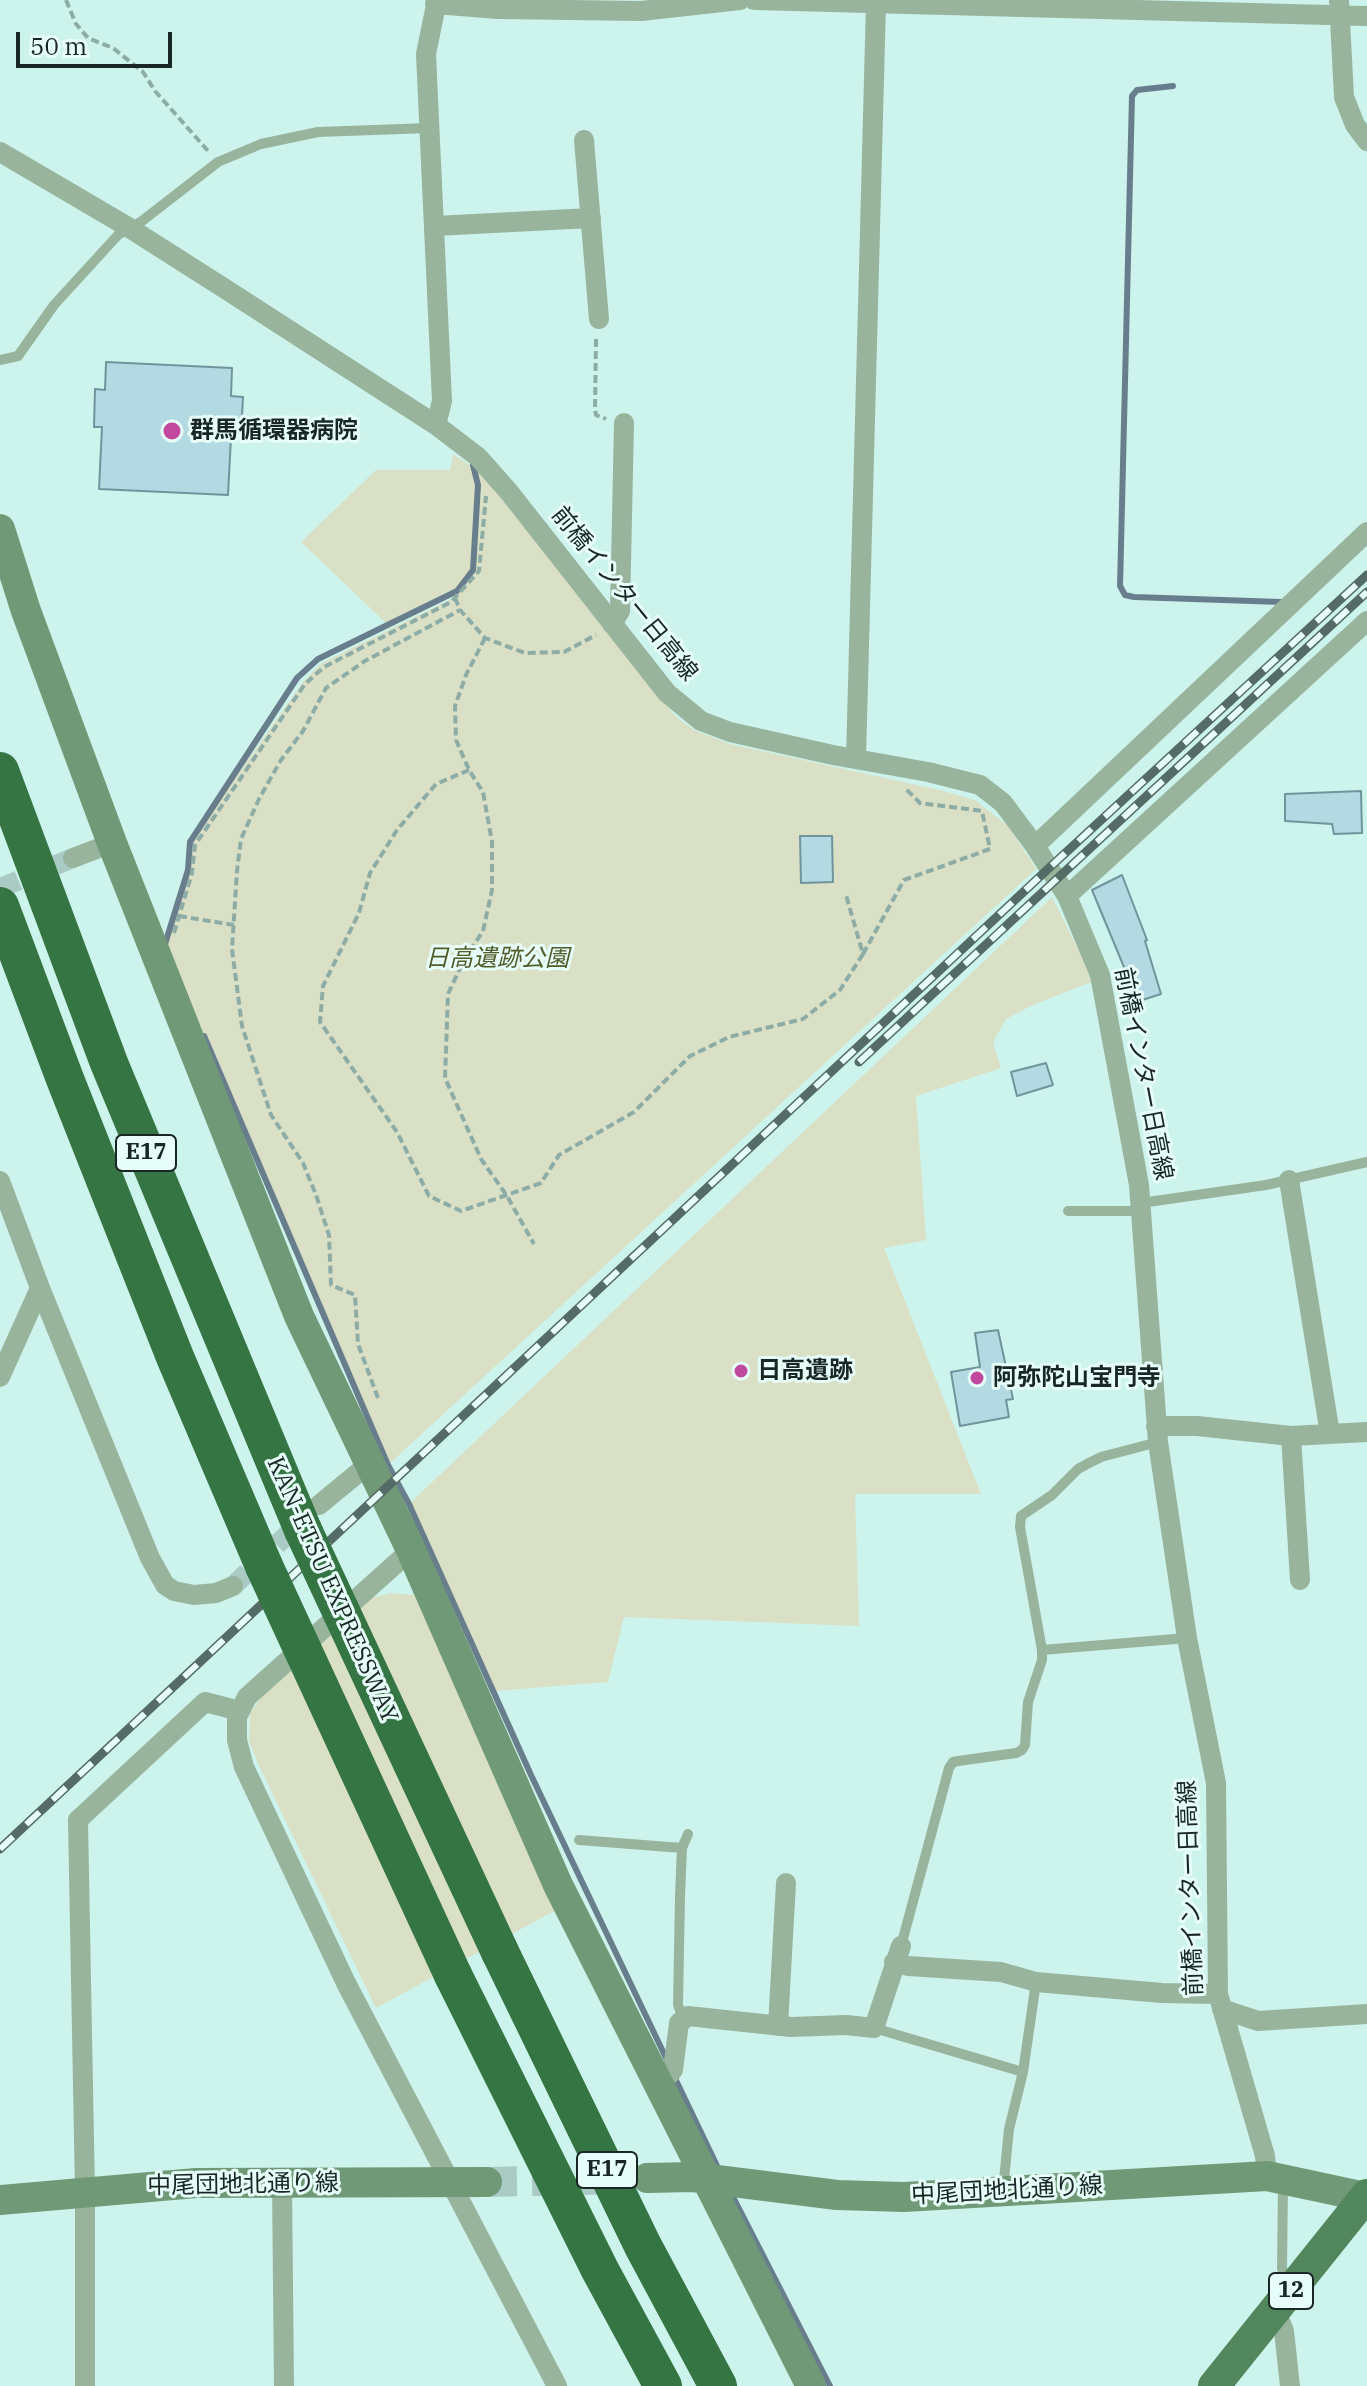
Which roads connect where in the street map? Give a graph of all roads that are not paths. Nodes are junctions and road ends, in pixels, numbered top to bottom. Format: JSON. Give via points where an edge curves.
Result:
{"nodes":[{"id":1,"x":740,"y":0,"type":"edge"},
{"id":2,"x":754,"y":0,"type":"edge"},
{"id":3,"x":436,"y":2,"type":"edge"},
{"id":4,"x":876,"y":3,"type":"junction"},
{"id":5,"x":1339,"y":7,"type":"edge"},
{"id":6,"x":1367,"y":16,"type":"edge"},
{"id":7,"x":429,"y":128,"type":"junction"},
{"id":8,"x":584,"y":140,"type":"dead end"},
{"id":9,"x":1367,"y":141,"type":"edge"},
{"id":10,"x":0,"y":152,"type":"edge"},
{"id":11,"x":591,"y":218,"type":"junction"},
{"id":12,"x":435,"y":226,"type":"junction"},
{"id":13,"x":128,"y":227,"type":"junction"},
{"id":14,"x":599,"y":319,"type":"road end"},
{"id":15,"x":0,"y":360,"type":"edge"},
{"id":16,"x":624,"y":423,"type":"road end"},
{"id":17,"x":436,"y":425,"type":"junction"},
{"id":18,"x":0,"y":529,"type":"edge"},
{"id":19,"x":1367,"y":532,"type":"edge"},
{"id":20,"x":1367,"y":621,"type":"edge"},
{"id":21,"x":606,"y":628,"type":"junction"},
{"id":22,"x":856,"y":759,"type":"junction"},
{"id":23,"x":0,"y":771,"type":"edge"},
{"id":24,"x":112,"y":843,"type":"junction"},
{"id":25,"x":1035,"y":846,"type":"junction"},
{"id":26,"x":73,"y":858,"type":"tunnel mouth"},
{"id":27,"x":1067,"y":896,"type":"junction"},
{"id":28,"x":0,"y":906,"type":"edge"},
{"id":29,"x":1367,"y":1162,"type":"edge"},
{"id":30,"x":1289,"y":1180,"type":"junction"},
{"id":31,"x":0,"y":1181,"type":"edge"},
{"id":32,"x":1141,"y":1207,"type":"junction"},
{"id":33,"x":1068,"y":1211,"type":"dead end"},
{"id":34,"x":40,"y":1288,"type":"junction"},
{"id":35,"x":2,"y":1369,"type":"edge"},
{"id":36,"x":1367,"y":1432,"type":"edge"},
{"id":37,"x":1157,"y":1434,"type":"junction"},
{"id":38,"x":1330,"y":1434,"type":"junction"},
{"id":39,"x":1291,"y":1436,"type":"junction"},
{"id":40,"x":370,"y":1463,"type":"junction"},
{"id":41,"x":311,"y":1517,"type":"junction"},
{"id":42,"x":411,"y":1550,"type":"junction"},
{"id":43,"x":1300,"y":1580,"type":"dead end"},
{"id":44,"x":233,"y":1586,"type":"tunnel mouth"},
{"id":45,"x":1187,"y":1638,"type":"junction"},
{"id":46,"x":1042,"y":1650,"type":"junction"},
{"id":47,"x":240,"y":1711,"type":"junction"},
{"id":48,"x":688,"y":1834,"type":"dead end"},
{"id":49,"x":579,"y":1840,"type":"dead end"},
{"id":50,"x":682,"y":1848,"type":"junction"},
{"id":51,"x":786,"y":1883,"type":"dead end"},
{"id":52,"x":897,"y":1954,"type":"junction"},
{"id":53,"x":1036,"y":1982,"type":"junction"},
{"id":54,"x":1220,"y":2002,"type":"junction"},
{"id":55,"x":1367,"y":2014,"type":"edge"},
{"id":56,"x":683,"y":2018,"type":"junction"},
{"id":57,"x":778,"y":2026,"type":"junction"},
{"id":58,"x":874,"y":2028,"type":"junction"},
{"id":59,"x":1023,"y":2072,"type":"junction"},
{"id":60,"x":659,"y":2080,"type":"junction"},
{"id":61,"x":1275,"y":2176,"type":"junction"},
{"id":62,"x":647,"y":2178,"type":"tunnel mouth"},
{"id":63,"x":707,"y":2179,"type":"junction"},
{"id":64,"x":282,"y":2182,"type":"junction"},
{"id":65,"x":448,"y":2182,"type":"junction"},
{"id":66,"x":487,"y":2182,"type":"tunnel mouth"},
{"id":67,"x":85,"y":2192,"type":"junction"},
{"id":68,"x":1003,"y":2192,"type":"junction"},
{"id":69,"x":1367,"y":2196,"type":"edge"},
{"id":70,"x":0,"y":2200,"type":"edge"},
{"id":71,"x":1295,"y":2285,"type":"junction"},
{"id":72,"x":1272,"y":2314,"type":"junction"},
{"id":73,"x":85,"y":2386,"type":"edge"},
{"id":74,"x":284,"y":2386,"type":"edge"},
{"id":75,"x":557,"y":2386,"type":"edge"},
{"id":76,"x":663,"y":2386,"type":"edge"},
{"id":77,"x":718,"y":2386,"type":"edge"},
{"id":78,"x":811,"y":2386,"type":"edge"},
{"id":79,"x":1214,"y":2386,"type":"edge"},
{"id":80,"x":1290,"y":2386,"type":"edge"}],
"edges":[{"from":1,"to":3,"type":"street","via":[[641,11],[498,9]]},
{"from":2,"to":4,"type":"street"},
{"from":3,"to":7,"type":"street","via":[[426,54]]},
{"from":4,"to":5,"type":"street"},
{"from":4,"to":22,"type":"street"},
{"from":5,"to":6,"type":"street"},
{"from":5,"to":9,"type":"street","via":[[1344,97]]},
{"from":7,"to":12,"type":"street"},
{"from":7,"to":13,"type":"lane","via":[[318,132],[261,144],[218,162]]},
{"from":8,"to":11,"type":"street"},
{"from":10,"to":13,"type":"street","name":"前橋インター日高線"},
{"from":11,"to":12,"type":"street"},
{"from":11,"to":14,"type":"street"},
{"from":12,"to":17,"type":"street","via":[[442,401]]},
{"from":13,"to":15,"type":"lane","via":[[54,305],[18,356]]},
{"from":13,"to":17,"type":"street","name":"前橋インター日高線"},
{"from":16,"to":21,"type":"street","via":[[620,611]]},
{"from":17,"to":21,"type":"street","name":"前橋インター日高線","via":[[485,465],[519,504]]},
{"from":18,"to":24,"type":"street"},
{"from":19,"to":25,"type":"street"},
{"from":20,"to":27,"type":"street"},
{"from":21,"to":22,"type":"street","name":"前橋インター日高線","via":[[701,721]]},
{"from":22,"to":25,"type":"street","name":"前橋インター日高線","via":[[980,785],[1003,803]]},
{"from":23,"to":41,"type":"highway","name":"KAN-ETSU EXPRESSWAY","number":"E17","via":[[109,1063]]},
{"from":24,"to":26,"type":"street"},
{"from":24,"to":40,"type":"street","via":[[299,1316]]},
{"from":25,"to":27,"type":"street","name":"前橋インター日高線"},
{"from":27,"to":32,"type":"street","name":"前橋インター日高線","via":[[1100,975]]},
{"from":28,"to":76,"type":"highway","name":"KAN-ETSU EXPRESSWAY","number":"E17","bridge":true,"via":[[158,1313],[264,1566],[453,1975]]},
{"from":29,"to":30,"type":"lane"},
{"from":30,"to":32,"type":"lane"},
{"from":30,"to":38,"type":"street"},
{"from":31,"to":34,"type":"street"},
{"from":32,"to":33,"type":"lane"},
{"from":32,"to":37,"type":"street","name":"前橋インター日高線"},
{"from":34,"to":35,"type":"street"},
{"from":34,"to":44,"type":"street","via":[[165,1585],[194,1595]]},
{"from":36,"to":38,"type":"street"},
{"from":37,"to":39,"type":"street","via":[[1186,1425]]},
{"from":37,"to":45,"type":"street","name":"前橋インター日高線"},
{"from":37,"to":46,"type":"lane","via":[[1078,1469],[1021,1516]]},
{"from":38,"to":39,"type":"street"},
{"from":39,"to":43,"type":"street"},
{"from":40,"to":41,"type":"street"},
{"from":40,"to":42,"type":"street"},
{"from":41,"to":77,"type":"highway","name":"KAN-ETSU EXPRESSWAY","number":"E17","bridge":true,"via":[[500,1952],[643,2246]]},
{"from":42,"to":47,"type":"street","via":[[247,1697]]},
{"from":42,"to":60,"type":"street","via":[[558,1885]]},
{"from":45,"to":46,"type":"lane"},
{"from":45,"to":54,"type":"street","name":"前橋インター日高線","via":[[1216,1783]]},
{"from":46,"to":52,"type":"lane","via":[[1022,1750],[953,1762],[949,1768]]},
{"from":47,"to":65,"type":"street","via":[[237,1740],[244,1767]]},
{"from":47,"to":67,"type":"street","via":[[205,1702],[78,1820]]},
{"from":48,"to":50,"type":"lane"},
{"from":49,"to":50,"type":"lane"},
{"from":50,"to":56,"type":"lane","via":[[678,2005]]},
{"from":51,"to":57,"type":"street"},
{"from":52,"to":53,"type":"street","via":[[908,1966],[1001,1972]]},
{"from":52,"to":58,"type":"street"},
{"from":53,"to":54,"type":"street"},
{"from":53,"to":59,"type":"lane"},
{"from":54,"to":55,"type":"street","via":[[1258,2021]]},
{"from":54,"to":61,"type":"street","name":"前橋インター日高線"},
{"from":56,"to":57,"type":"street"},
{"from":56,"to":60,"type":"street","via":[[673,2070]]},
{"from":57,"to":58,"type":"street"},
{"from":58,"to":59,"type":"lane"},
{"from":59,"to":68,"type":"lane","via":[[1009,2129]]},
{"from":60,"to":63,"type":"street"},
{"from":61,"to":68,"type":"street","name":"中尾団地北通り線"},
{"from":61,"to":69,"type":"street","name":"中尾団地北通り線"},
{"from":61,"to":71,"type":"lane","via":[[1282,2269]]},
{"from":62,"to":63,"type":"street","name":"中尾団地北通り線"},
{"from":63,"to":68,"type":"street","name":"中尾団地北通り線","via":[[873,2197]]},
{"from":63,"to":78,"type":"street"},
{"from":64,"to":65,"type":"street","name":"中尾団地北通り線"},
{"from":64,"to":67,"type":"street","name":"中尾団地北通り線"},
{"from":64,"to":74,"type":"street"},
{"from":65,"to":66,"type":"street","name":"中尾団地北通り線"},
{"from":65,"to":75,"type":"street"},
{"from":67,"to":70,"type":"street","name":"中尾団地北通り線"},
{"from":67,"to":73,"type":"street"},
{"from":69,"to":71,"type":"main road","number":"12"},
{"from":71,"to":72,"type":"main road","number":"12"},
{"from":72,"to":79,"type":"main road","number":"12"},
{"from":72,"to":80,"type":"street","via":[[1284,2331]]}]}
